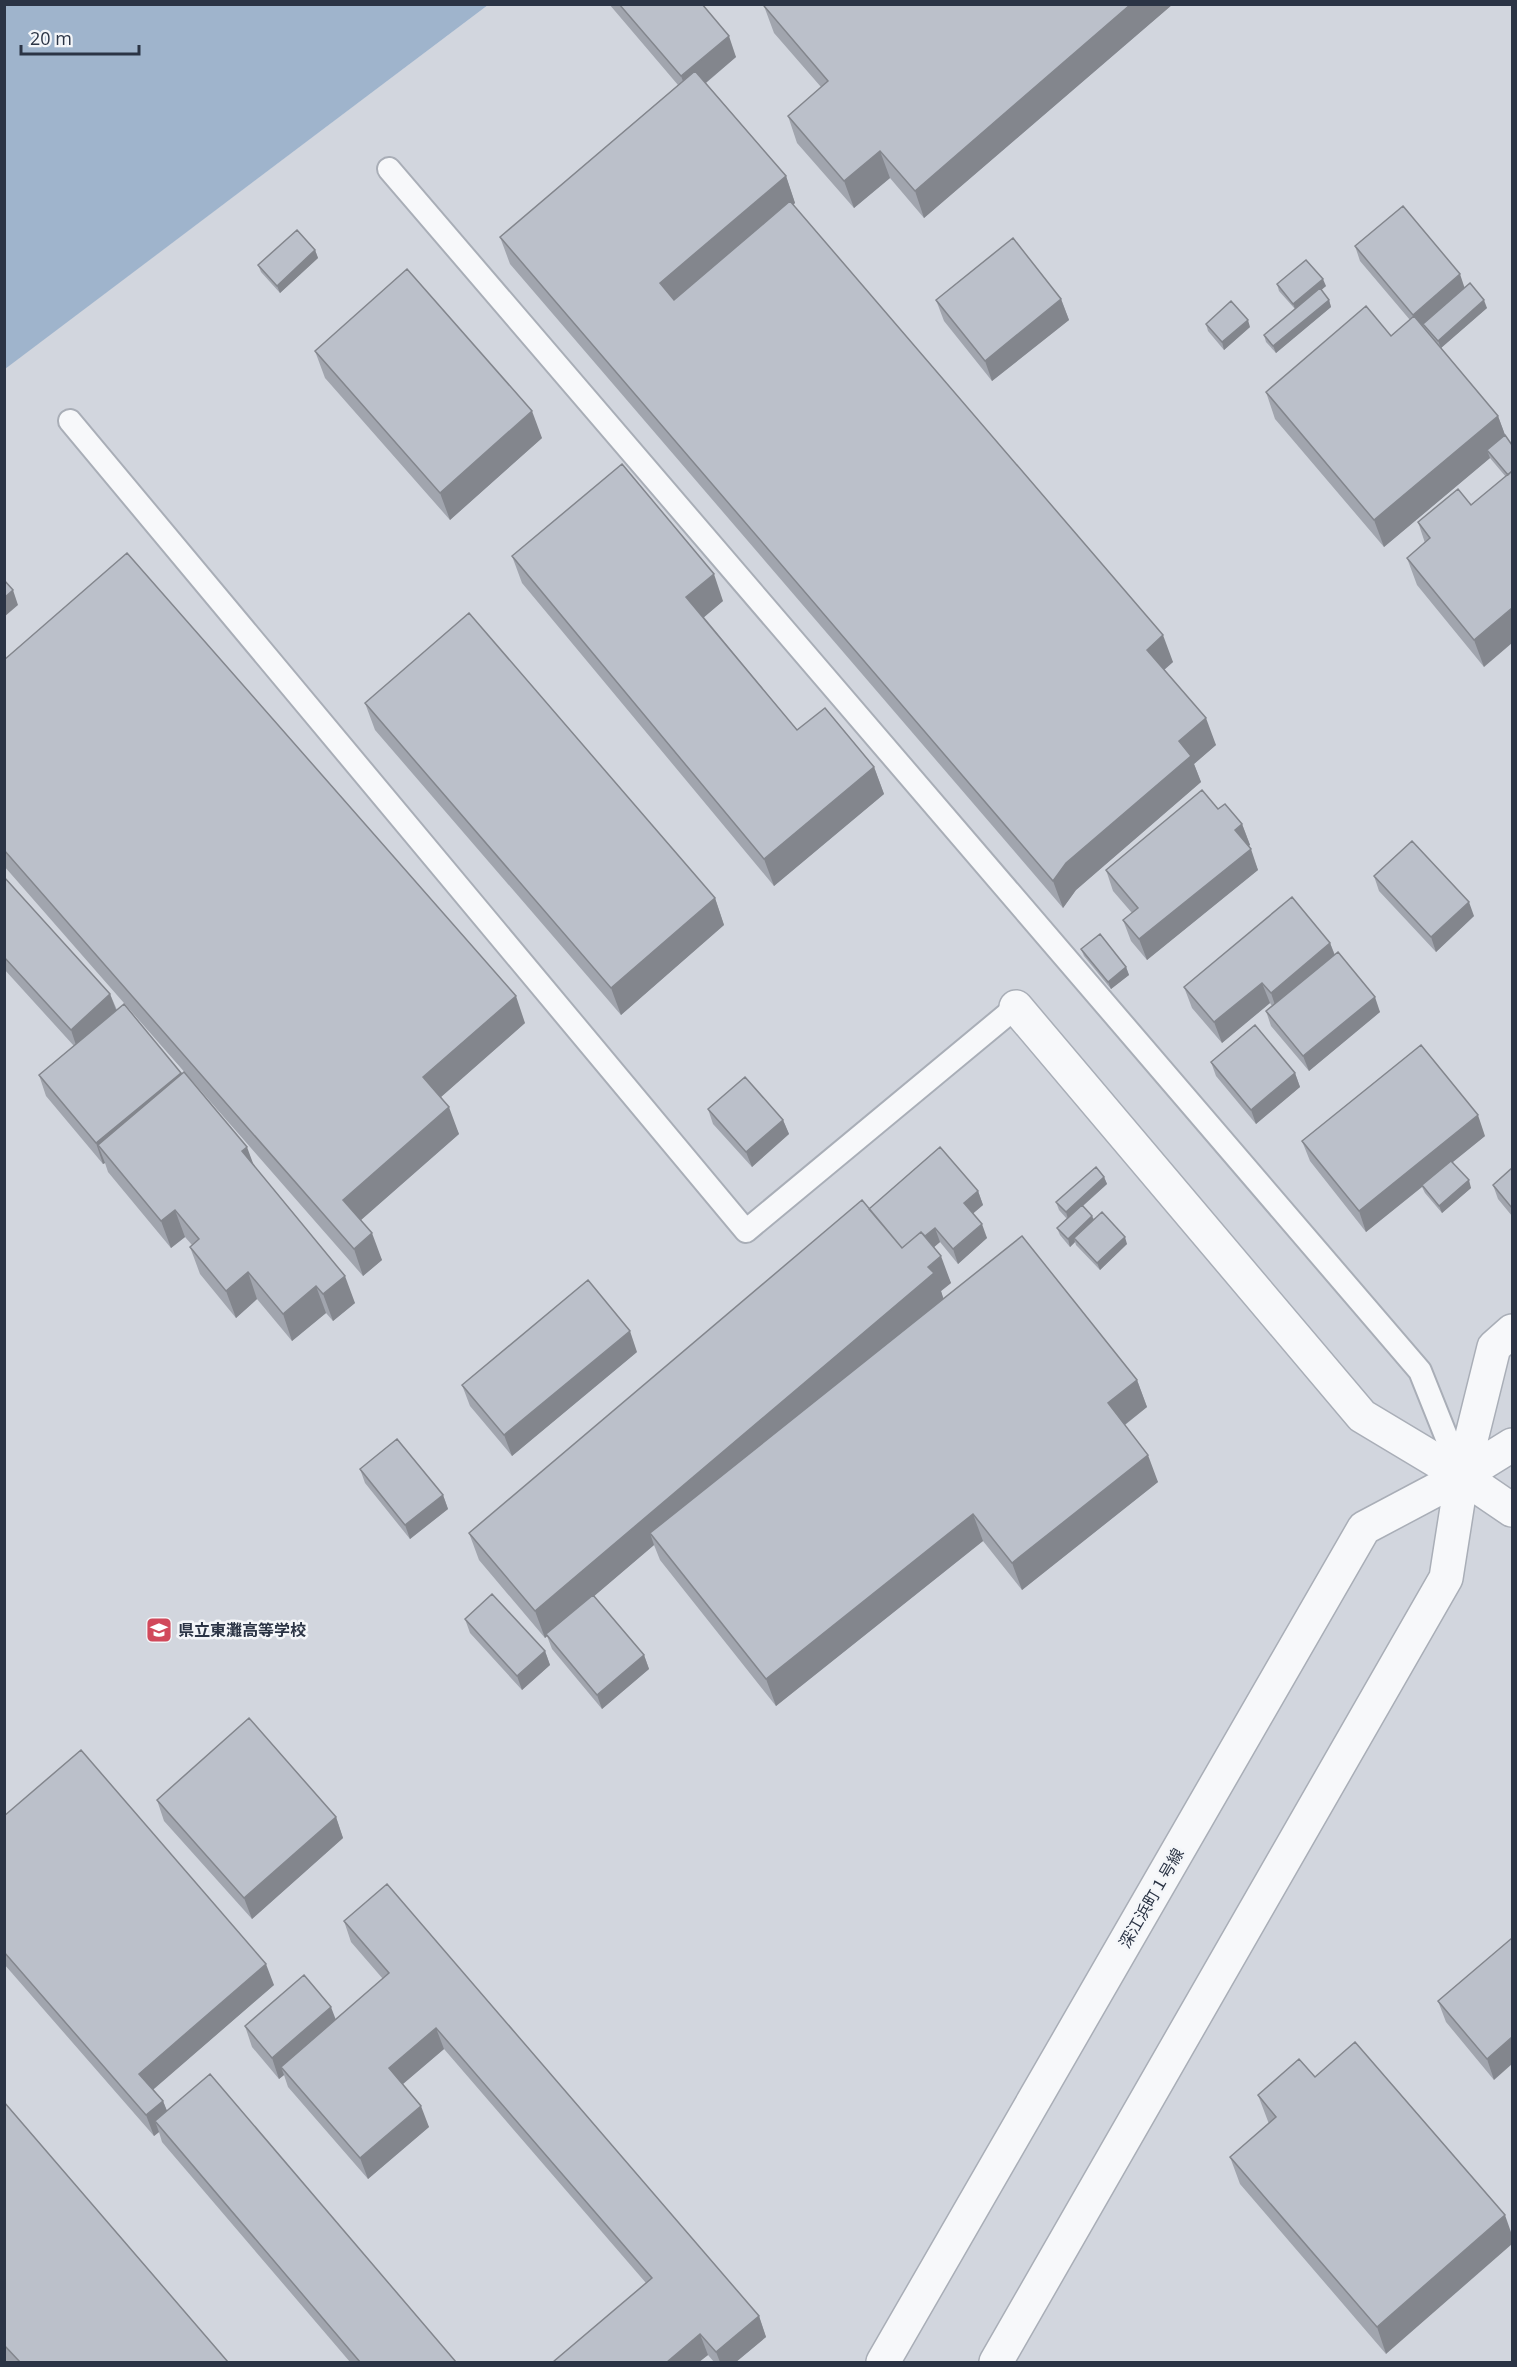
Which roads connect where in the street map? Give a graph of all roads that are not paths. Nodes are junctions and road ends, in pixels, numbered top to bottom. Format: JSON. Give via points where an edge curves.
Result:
{"nodes":[{"id":1,"x":389,"y":169,"type":"dead end"},
{"id":2,"x":70,"y":421,"type":"dead end"},
{"id":3,"x":1016,"y":1008,"type":"joint"},
{"id":4,"x":1512,"y":1331,"type":"edge"},
{"id":5,"x":1512,"y":1445,"type":"edge"},
{"id":6,"x":1462,"y":1476,"type":"junction"},
{"id":7,"x":1512,"y":1510,"type":"edge"},
{"id":8,"x":884,"y":2362,"type":"edge"},
{"id":9,"x":996,"y":2362,"type":"edge"}],
"edges":[{"from":1,"to":6,"type":"lane","via":[[1420,1371]]},
{"from":2,"to":3,"type":"lane","via":[[746,1231]]},
{"from":3,"to":6,"type":"street","via":[[1362,1416]]},
{"from":4,"to":6,"type":"street","via":[[1494,1347]]},
{"from":5,"to":6,"type":"street","name":"深江浜町１号線"},
{"from":6,"to":7,"type":"street"},
{"from":6,"to":8,"type":"street","name":"深江浜町１号線","via":[[1364,1528]]},
{"from":6,"to":9,"type":"street","via":[[1446,1578]]}]}
